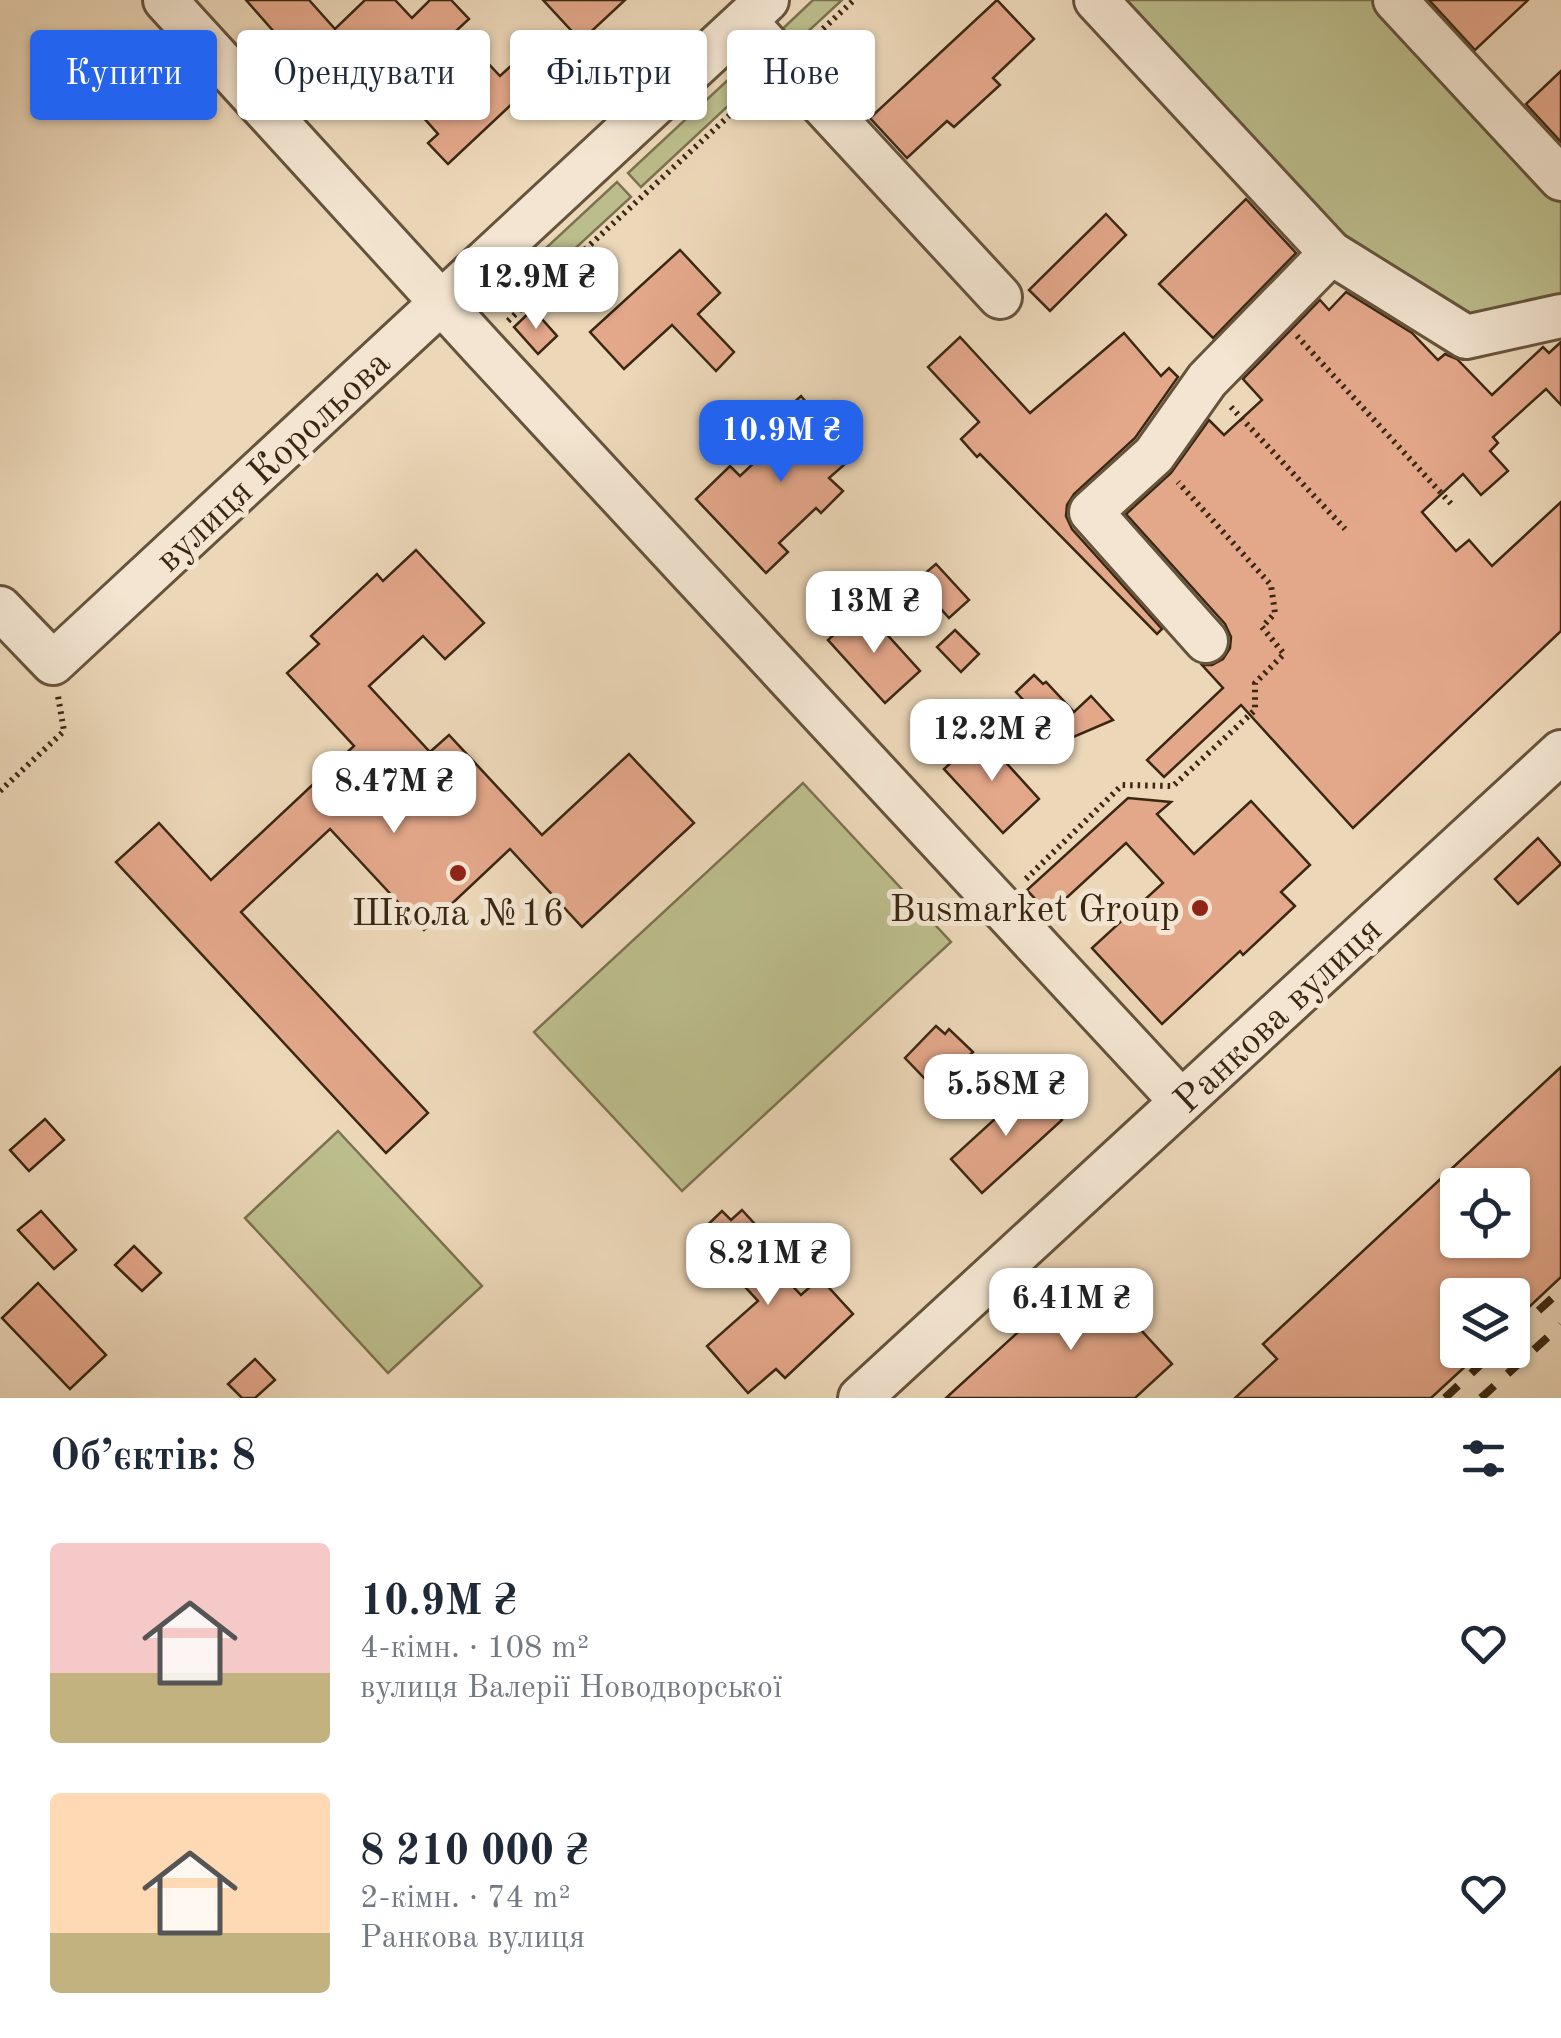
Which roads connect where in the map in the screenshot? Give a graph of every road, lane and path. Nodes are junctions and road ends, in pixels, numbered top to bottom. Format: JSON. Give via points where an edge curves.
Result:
{"nodes":[{"id":1,"x":165,"y":0,"type":"edge"},
{"id":2,"x":854,"y":0,"type":"edge"},
{"id":3,"x":1394,"y":0,"type":"edge"},
{"id":4,"x":1102,"y":2,"type":"edge"},
{"id":5,"x":756,"y":10,"type":"edge"},
{"id":6,"x":822,"y":30,"type":"edge"},
{"id":7,"x":727,"y":118,"type":"edge"},
{"id":8,"x":837,"y":120,"type":"edge"},
{"id":9,"x":1561,"y":180,"type":"edge"},
{"id":10,"x":1332,"y":253,"type":"junction"},
{"id":11,"x":1000,"y":297,"type":"dead end"},
{"id":12,"x":441,"y":303,"type":"junction"},
{"id":13,"x":1276,"y":313,"type":"junction"},
{"id":14,"x":1561,"y":316,"type":"edge"},
{"id":15,"x":481,"y":346,"type":"junction"},
{"id":16,"x":1207,"y":380,"type":"junction"},
{"id":17,"x":1154,"y":454,"type":"junction"},
{"id":18,"x":1454,"y":507,"type":"dead end"},
{"id":19,"x":1345,"y":529,"type":"dead end"},
{"id":20,"x":0,"y":608,"type":"edge"},
{"id":21,"x":1206,"y":642,"type":"dead end"},
{"id":22,"x":53,"y":663,"type":"junction"},
{"id":23,"x":1561,"y":752,"type":"edge"},
{"id":24,"x":0,"y":791,"type":"edge"},
{"id":25,"x":999,"y":905,"type":"junction"},
{"id":26,"x":1181,"y":1101,"type":"junction"},
{"id":27,"x":860,"y":1398,"type":"edge"}],
"edges":[{"from":1,"to":12,"type":"street"},
{"from":2,"to":6,"type":"path"},
{"from":3,"to":9,"type":"street"},
{"from":4,"to":10,"type":"street"},
{"from":5,"to":12,"type":"street","name":"вулиця Корольова"},
{"from":7,"to":15,"type":"path"},
{"from":8,"to":11,"type":"street"},
{"from":10,"to":13,"type":"street"},
{"from":10,"to":14,"type":"street","via":[[1466,338]]},
{"from":12,"to":15,"type":"street"},
{"from":12,"to":22,"type":"street","name":"вулиця Корольова"},
{"from":13,"to":16,"type":"street"},
{"from":13,"to":18,"type":"path"},
{"from":15,"to":25,"type":"street"},
{"from":16,"to":17,"type":"street"},
{"from":16,"to":19,"type":"path"},
{"from":17,"to":21,"type":"street","via":[[1092,512]]},
{"from":17,"to":25,"type":"path","via":[[1271,586],[1275,613],[1262,626],[1284,654],[1255,683],[1255,710],[1173,786],[1122,785]]},
{"from":20,"to":22,"type":"street"},
{"from":22,"to":24,"type":"path","via":[[64,730]]},
{"from":23,"to":26,"type":"street","name":"Ранкова вулиця"},
{"from":25,"to":26,"type":"street"},
{"from":26,"to":27,"type":"street","name":"Ранкова вулиця"}]}
